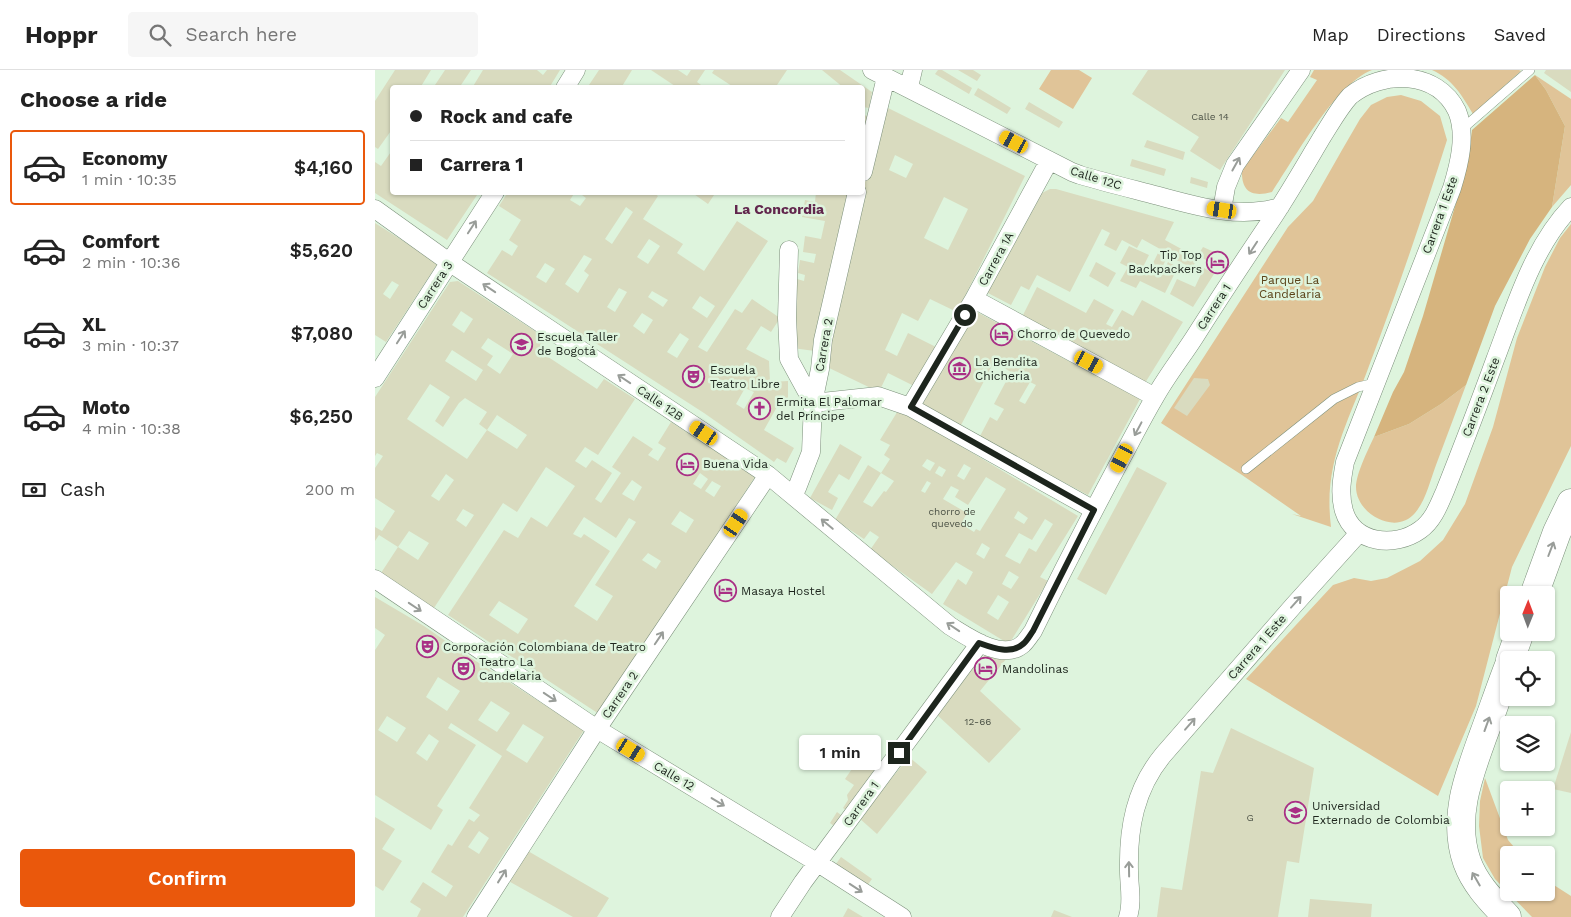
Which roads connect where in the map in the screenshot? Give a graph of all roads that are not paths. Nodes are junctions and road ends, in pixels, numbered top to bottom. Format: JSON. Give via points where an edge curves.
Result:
{"nodes":[{"id":1,"x":576,"y":70,"type":"edge"},
{"id":2,"x":913,"y":70,"type":"edge"},
{"id":3,"x":1301,"y":70,"type":"edge"},
{"id":4,"x":1529,"y":70,"type":"edge"},
{"id":5,"x":879,"y":73,"type":"edge"},
{"id":6,"x":567,"y":85,"type":"edge"},
{"id":7,"x":909,"y":88,"type":"junction"},
{"id":8,"x":1461,"y":130,"type":"junction"},
{"id":9,"x":865,"y":160,"type":"edge"},
{"id":10,"x":1049,"y":161,"type":"junction"},
{"id":11,"x":493,"y":195,"type":"edge"},
{"id":12,"x":856,"y":195,"type":"edge"},
{"id":13,"x":1280,"y":207,"type":"junction"},
{"id":14,"x":1571,"y":207,"type":"edge"},
{"id":15,"x":375,"y":209,"type":"edge"},
{"id":16,"x":1222,"y":210,"type":"junction"},
{"id":17,"x":789,"y":250,"type":"dead end"},
{"id":18,"x":449,"y":262,"type":"junction"},
{"id":19,"x":974,"y":299,"type":"junction"},
{"id":20,"x":375,"y":378,"type":"edge"},
{"id":21,"x":1375,"y":383,"type":"junction"},
{"id":22,"x":1155,"y":397,"type":"junction"},
{"id":23,"x":813,"y":403,"type":"junction"},
{"id":24,"x":911,"y":407,"type":"junction"},
{"id":25,"x":1246,"y":469,"type":"dead end"},
{"id":26,"x":768,"y":475,"type":"junction"},
{"id":27,"x":791,"y":495,"type":"junction"},
{"id":28,"x":1571,"y":503,"type":"edge"},
{"id":29,"x":1094,"y":510,"type":"junction"},
{"id":30,"x":1359,"y":533,"type":"junction"},
{"id":31,"x":375,"y":579,"type":"edge"},
{"id":32,"x":1537,"y":586,"type":"edge"},
{"id":33,"x":979,"y":643,"type":"junction"},
{"id":34,"x":1013,"y":649,"type":"joint"},
{"id":35,"x":1500,"y":689,"type":"edge"},
{"id":36,"x":597,"y":729,"type":"junction"},
{"id":37,"x":818,"y":863,"type":"junction"},
{"id":38,"x":476,"y":917,"type":"edge"},
{"id":39,"x":780,"y":917,"type":"edge"},
{"id":40,"x":902,"y":917,"type":"edge"},
{"id":41,"x":1128,"y":917,"type":"edge"},
{"id":42,"x":1507,"y":917,"type":"edge"}],
"edges":[{"from":1,"to":6,"type":"street"},
{"from":2,"to":7,"type":"street"},
{"from":16,"to":3,"type":"street","one_way":true,"via":[[1225,187],[1235,165]]},
{"from":4,"to":8,"type":"lane"},
{"from":5,"to":7,"type":"street","name":"Calle 12C"},
{"from":5,"to":9,"type":"street"},
{"from":7,"to":10,"type":"street","name":"Calle 12C"},
{"from":8,"to":13,"type":"street","name":"Carrera 1","via":[[1457,111],[1439,85],[1412,74],[1391,73],[1376,77],[1350,96],[1337,113]]},
{"from":8,"to":21,"type":"street","name":"Carrera 1 Este","via":[[1452,188]]},
{"from":10,"to":16,"type":"street","name":"Calle 12C","via":[[1085,177]]},
{"from":10,"to":19,"type":"street","name":"Carrera 1A"},
{"from":18,"to":11,"type":"street","name":"Carrera 3","one_way":true},
{"from":12,"to":23,"type":"street","name":"Carrera 2","via":[[823,340]]},
{"from":13,"to":16,"type":"street","name":"Calle 12C","via":[[1257,212]]},
{"from":13,"to":22,"type":"street","name":"Carrera 1","one_way":true},
{"from":14,"to":30,"type":"street","name":"Carrera 2 Este","via":[[1549,234],[1533,263],[1445,491],[1431,519],[1421,530],[1394,540],[1370,539]]},
{"from":15,"to":18,"type":"street","name":"Calle 12B"},
{"from":17,"to":23,"type":"street","via":[[789,359]]},
{"from":20,"to":18,"type":"street","name":"Carrera 3","one_way":true},
{"from":26,"to":18,"type":"street","name":"Calle 12B","one_way":true},
{"from":19,"to":22,"type":"street"},
{"from":19,"to":24,"type":"street","name":"Carrera 1A"},
{"from":21,"to":25,"type":"lane","via":[[1334,399]]},
{"from":21,"to":30,"type":"street","name":"Carrera 1 Este","via":[[1347,455],[1341,486],[1345,513]]},
{"from":22,"to":29,"type":"street","name":"Carrera 1","one_way":true},
{"from":23,"to":24,"type":"street","via":[[878,396]]},
{"from":23,"to":27,"type":"street","name":"Carrera 2","via":[[811,452]]},
{"from":24,"to":29,"type":"street"},
{"from":26,"to":27,"type":"street","name":"Calle 12B"},
{"from":36,"to":26,"type":"street","name":"Carrera 2","one_way":true},
{"from":33,"to":27,"type":"street","name":"Calle 12B","one_way":true,"via":[[927,608]]},
{"from":32,"to":28,"type":"main road","one_way":true},
{"from":29,"to":34,"type":"street","name":"Carrera 1","via":[[1033,631],[1023,644]]},
{"from":41,"to":30,"type":"street","name":"Carrera 1 Este","one_way":true,"via":[[1131,900],[1130,829],[1149,775],[1293,605]]},
{"from":31,"to":36,"type":"street","name":"Calle 12","one_way":true},
{"from":33,"to":34,"type":"street","name":"Calle 12B","via":[[997,650]]},
{"from":33,"to":37,"type":"street","name":"Carrera 1"},
{"from":42,"to":35,"type":"main road","one_way":true,"via":[[1482,889],[1471,870],[1463,848],[1461,818],[1466,785]]},
{"from":36,"to":37,"type":"street","name":"Calle 12","one_way":true},
{"from":38,"to":36,"type":"street","name":"Carrera 2","one_way":true},
{"from":37,"to":39,"type":"street","name":"Carrera 1"},
{"from":37,"to":40,"type":"street","name":"Calle 12","one_way":true}]}
